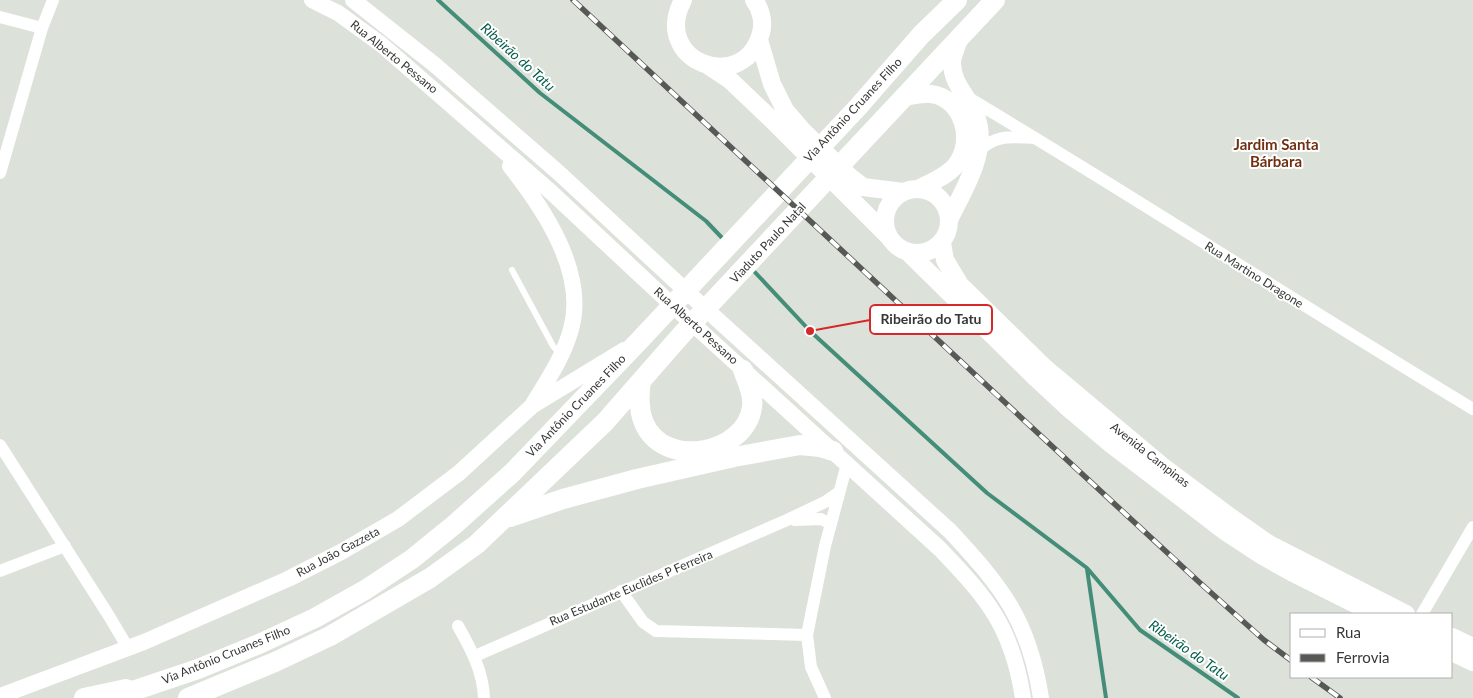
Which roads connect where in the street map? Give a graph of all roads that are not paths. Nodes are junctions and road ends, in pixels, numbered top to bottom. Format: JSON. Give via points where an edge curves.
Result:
{"nodes":[{"id":1,"x":53,"y":0,"type":"edge"},
{"id":2,"x":312,"y":0,"type":"edge"},
{"id":3,"x":353,"y":0,"type":"edge"},
{"id":4,"x":667,"y":0,"type":"edge"},
{"id":5,"x":683,"y":0,"type":"edge"},
{"id":6,"x":754,"y":0,"type":"edge"},
{"id":7,"x":767,"y":0,"type":"edge"},
{"id":8,"x":957,"y":0,"type":"edge"},
{"id":9,"x":995,"y":0,"type":"edge"},
{"id":10,"x":0,"y":17,"type":"edge"},
{"id":11,"x":762,"y":18,"type":"junction"},
{"id":12,"x":675,"y":22,"type":"junction"},
{"id":13,"x":42,"y":28,"type":"junction"},
{"id":14,"x":959,"y":38,"type":"junction"},
{"id":15,"x":759,"y":40,"type":"junction"},
{"id":16,"x":709,"y":66,"type":"junction"},
{"id":17,"x":904,"y":97,"type":"junction"},
{"id":18,"x":966,"y":97,"type":"junction"},
{"id":19,"x":5,"y":135,"type":"edge"},
{"id":20,"x":489,"y":138,"type":"junction"},
{"id":21,"x":1036,"y":138,"type":"junction"},
{"id":22,"x":978,"y":151,"type":"junction"},
{"id":23,"x":0,"y":173,"type":"edge"},
{"id":24,"x":912,"y":190,"type":"junction"},
{"id":25,"x":950,"y":218,"type":"junction"},
{"id":26,"x":888,"y":236,"type":"junction"},
{"id":27,"x":942,"y":243,"type":"junction"},
{"id":28,"x":908,"y":252,"type":"junction"},
{"id":29,"x":512,"y":270,"type":"dead end"},
{"id":30,"x":684,"y":333,"type":"joint"},
{"id":31,"x":638,"y":342,"type":"junction"},
{"id":32,"x":561,"y":355,"type":"junction"},
{"id":33,"x":744,"y":370,"type":"junction"},
{"id":34,"x":1041,"y":373,"type":"junction"},
{"id":35,"x":641,"y":381,"type":"junction"},
{"id":36,"x":532,"y":406,"type":"junction"},
{"id":37,"x":1473,"y":410,"type":"edge"},
{"id":38,"x":1,"y":447,"type":"edge"},
{"id":39,"x":840,"y":458,"type":"junction"},
{"id":40,"x":838,"y":493,"type":"junction"},
{"id":41,"x":505,"y":518,"type":"junction"},
{"id":42,"x":788,"y":520,"type":"junction"},
{"id":43,"x":831,"y":524,"type":"junction"},
{"id":44,"x":1473,"y":527,"type":"edge"},
{"id":45,"x":65,"y":546,"type":"junction"},
{"id":46,"x":0,"y":571,"type":"edge"},
{"id":47,"x":621,"y":591,"type":"junction"},
{"id":48,"x":1373,"y":613,"type":"edge"},
{"id":49,"x":1404,"y":613,"type":"edge"},
{"id":50,"x":1423,"y":613,"type":"edge"},
{"id":51,"x":458,"y":626,"type":"dead end"},
{"id":52,"x":807,"y":635,"type":"junction"},
{"id":53,"x":1453,"y":638,"type":"edge"},
{"id":54,"x":128,"y":648,"type":"junction"},
{"id":55,"x":1473,"y":648,"type":"edge"},
{"id":56,"x":1453,"y":652,"type":"edge"},
{"id":57,"x":475,"y":656,"type":"junction"},
{"id":58,"x":1473,"y":662,"type":"edge"},
{"id":59,"x":140,"y":688,"type":"junction"},
{"id":60,"x":0,"y":696,"type":"edge"},
{"id":61,"x":84,"y":698,"type":"edge"},
{"id":62,"x":112,"y":698,"type":"edge"},
{"id":63,"x":188,"y":698,"type":"edge"},
{"id":64,"x":484,"y":698,"type":"edge"},
{"id":65,"x":825,"y":698,"type":"edge"},
{"id":66,"x":1023,"y":698,"type":"edge"},
{"id":67,"x":1041,"y":698,"type":"edge"}],
"edges":[{"from":1,"to":13,"type":"street"},
{"from":2,"to":20,"type":"street","name":"Rua Alberto Pessano","via":[[338,13],[382,45]]},
{"from":3,"to":67,"type":"street","name":"Rua Alberto Pessano","via":[[435,65],[559,173],[950,532],[987,572],[1013,609],[1028,639]]},
{"from":4,"to":12,"type":"main road"},
{"from":5,"to":12,"type":"main road"},
{"from":6,"to":11,"type":"main road"},
{"from":7,"to":11,"type":"main road"},
{"from":8,"to":31,"type":"main road","name":"Via Antônio Cruanes Filho"},
{"from":9,"to":14,"type":"main road"},
{"from":10,"to":13,"type":"street"},
{"from":11,"to":15,"type":"main road"},
{"from":12,"to":16,"type":"main road","via":[[680,45],[688,55]]},
{"from":13,"to":19,"type":"street"},
{"from":14,"to":17,"type":"main road"},
{"from":14,"to":18,"type":"main road","name":"Rua Martino Dragone","via":[[952,59],[953,74]]},
{"from":15,"to":16,"type":"main road","via":[[751,53],[739,62],[724,67]]},
{"from":15,"to":24,"type":"main road","via":[[772,84],[786,110],[803,131],[863,187]]},
{"from":16,"to":26,"type":"main road","via":[[730,80],[764,112]]},
{"from":17,"to":24,"type":"main road","via":[[930,94],[946,99],[962,117],[965,130],[962,154],[956,165],[943,176]]},
{"from":17,"to":30,"type":"main road","name":"Viaduto Paulo Natal"},
{"from":18,"to":21,"type":"street","name":"Rua Martino Dragone"},
{"from":18,"to":22,"type":"main road","name":"Rua Martino Dragone","via":[[975,110],[980,129]]},
{"from":19,"to":23,"type":"street"},
{"from":20,"to":32,"type":"street","via":[[536,202],[573,279],[575,311],[572,329]]},
{"from":20,"to":33,"type":"street","name":"Rua Alberto Pessano"},
{"from":21,"to":22,"type":"street","name":"Rua Martino Dragone","via":[[996,138]]},
{"from":21,"to":37,"type":"street","name":"Rua Martino Dragone"},
{"from":22,"to":25,"type":"main road","name":"Rua Martino Dragone","via":[[972,172]]},
{"from":24,"to":25,"type":"main road","via":[[931,191],[947,207]]},
{"from":24,"to":26,"type":"main road","via":[[893,199],[886,210],[884,223]]},
{"from":25,"to":27,"type":"main road"},
{"from":26,"to":28,"type":"main road","via":[[897,247]]},
{"from":27,"to":28,"type":"main road","via":[[926,253]]},
{"from":27,"to":34,"type":"main road","name":"Avenida Campinas","via":[[944,260],[960,285]]},
{"from":28,"to":34,"type":"main road","name":"Avenida Campinas"},
{"from":29,"to":32,"type":"lane"},
{"from":30,"to":35,"type":"main road","name":"Via Antônio Cruanes Filho"},
{"from":31,"to":36,"type":"street","name":"Rua João Gazzeta"},
{"from":31,"to":59,"type":"main road","name":"Via Antônio Cruanes Filho","via":[[512,473],[412,558],[307,622],[224,658]]},
{"from":32,"to":36,"type":"street"},
{"from":33,"to":35,"type":"main road","via":[[752,396],[746,422],[728,440],[697,452],[665,445],[652,434],[645,425],[640,403]]},
{"from":33,"to":39,"type":"street","name":"Rua Alberto Pessano"},
{"from":34,"to":48,"type":"main road","name":"Avenida Campinas","via":[[1066,406],[1226,532],[1293,573]]},
{"from":34,"to":49,"type":"main road","name":"Avenida Campinas","via":[[1269,544]]},
{"from":35,"to":41,"type":"main road","name":"Via Antônio Cruanes Filho","via":[[605,422]]},
{"from":36,"to":54,"type":"street","name":"Rua João Gazzeta","via":[[459,474],[398,519],[288,579]]},
{"from":38,"to":45,"type":"street"},
{"from":39,"to":40,"type":"street"},
{"from":39,"to":41,"type":"main road","via":[[820,448],[800,445],[638,479]]},
{"from":39,"to":66,"type":"street","name":"Rua Alberto Pessano","via":[[940,549],[986,600],[1011,645]]},
{"from":40,"to":42,"type":"street","name":"Rua Estudante Euclides P Ferreira"},
{"from":40,"to":43,"type":"street"},
{"from":41,"to":63,"type":"main road","name":"Via Antônio Cruanes Filho","via":[[477,544],[381,608],[275,662]]},
{"from":42,"to":43,"type":"street","name":"Rua Estudante Euclides P Ferreira","via":[[822,519]]},
{"from":42,"to":47,"type":"street","name":"Rua Estudante Euclides P Ferreira"},
{"from":43,"to":52,"type":"street"},
{"from":44,"to":50,"type":"street"},
{"from":45,"to":46,"type":"street"},
{"from":45,"to":54,"type":"street"},
{"from":47,"to":52,"type":"street","via":[[643,622],[656,631]]},
{"from":47,"to":57,"type":"street","name":"Rua Estudante Euclides P Ferreira"},
{"from":51,"to":57,"type":"street"},
{"from":52,"to":65,"type":"street","via":[[811,667]]},
{"from":53,"to":55,"type":"main road"},
{"from":54,"to":60,"type":"street","name":"Rua João Gazzeta"},
{"from":56,"to":58,"type":"main road"},
{"from":57,"to":64,"type":"street","via":[[484,686]]},
{"from":59,"to":61,"type":"main road"},
{"from":59,"to":62,"type":"main road","name":"Via Antônio Cruanes Filho"}]}
